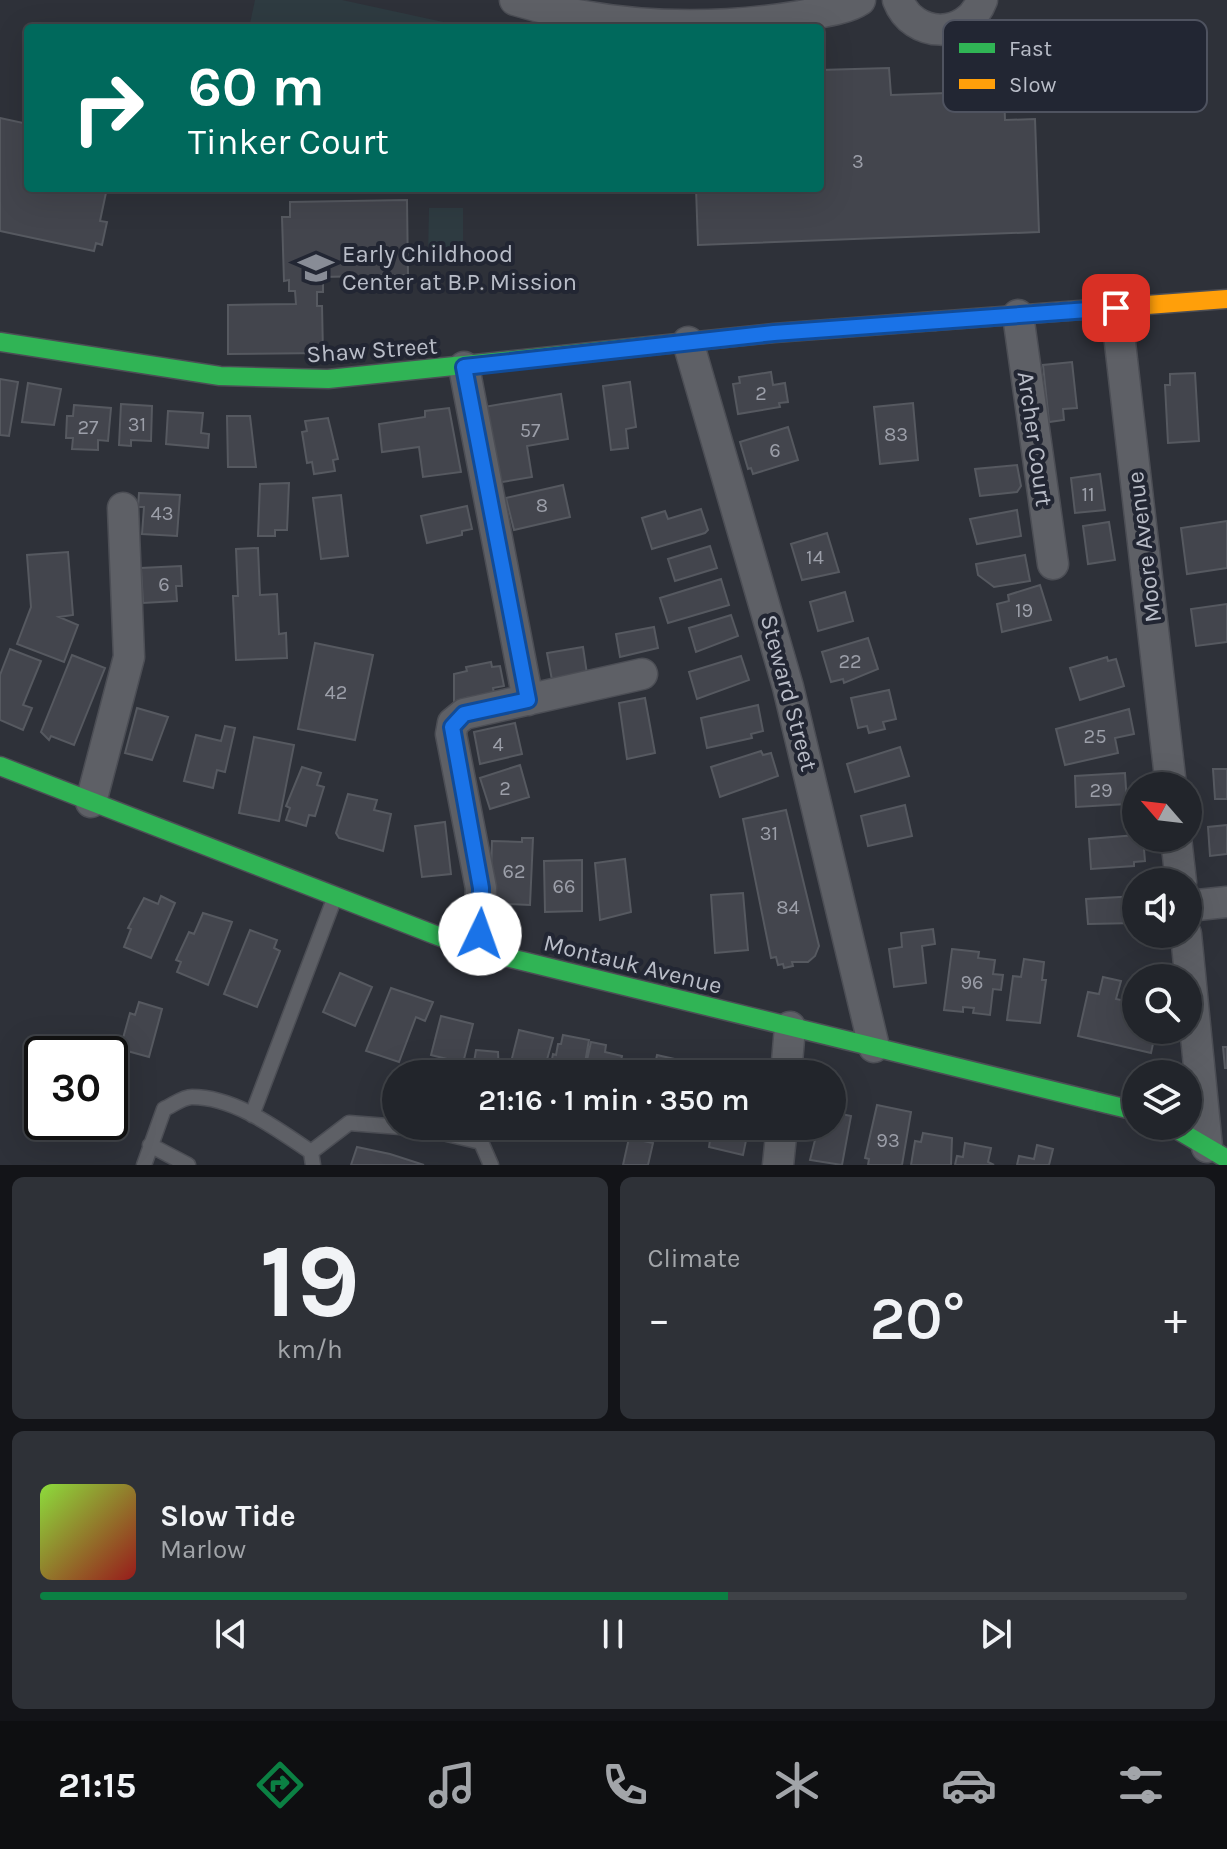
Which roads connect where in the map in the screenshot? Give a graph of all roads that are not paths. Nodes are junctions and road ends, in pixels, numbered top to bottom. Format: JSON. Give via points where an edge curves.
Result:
{"nodes":[{"id":1,"x":515,"y":0,"type":"edge"},
{"id":2,"x":858,"y":2,"type":"edge"},
{"id":3,"x":982,"y":2,"type":"edge"},
{"id":4,"x":906,"y":12,"type":"edge"},
{"id":5,"x":966,"y":20,"type":"edge"},
{"id":6,"x":647,"y":24,"type":"edge"},
{"id":7,"x":726,"y":24,"type":"edge"},
{"id":8,"x":943,"y":30,"type":"edge"},
{"id":9,"x":1227,"y":299,"type":"edge"},
{"id":10,"x":1116,"y":308,"type":"junction"},
{"id":11,"x":1018,"y":315,"type":"junction"},
{"id":12,"x":0,"y":342,"type":"edge"},
{"id":13,"x":688,"y":342,"type":"junction"},
{"id":14,"x":464,"y":367,"type":"junction"},
{"id":15,"x":123,"y":508,"type":"dead end"},
{"id":16,"x":1053,"y":564,"type":"dead end"},
{"id":17,"x":642,"y":674,"type":"dead end"},
{"id":18,"x":528,"y":700,"type":"junction"},
{"id":19,"x":0,"y":766,"type":"edge"},
{"id":20,"x":1169,"y":772,"type":"edge"},
{"id":21,"x":91,"y":802,"type":"junction"},
{"id":22,"x":335,"y":898,"type":"junction"},
{"id":23,"x":1227,"y":902,"type":"edge"},
{"id":24,"x":1202,"y":905,"type":"edge"},
{"id":25,"x":1188,"y":948,"type":"edge"},
{"id":26,"x":477,"y":950,"type":"junction"},
{"id":27,"x":790,"y":1027,"type":"junction"},
{"id":28,"x":874,"y":1047,"type":"junction"},
{"id":29,"x":787,"y":1060,"type":"edge"},
{"id":30,"x":1122,"y":1108,"type":"edge"},
{"id":31,"x":252,"y":1115,"type":"junction"},
{"id":32,"x":781,"y":1140,"type":"edge"},
{"id":33,"x":1195,"y":1140,"type":"edge"},
{"id":34,"x":150,"y":1145,"type":"junction"},
{"id":35,"x":1217,"y":1153,"type":"edge"},
{"id":36,"x":312,"y":1158,"type":"edge"},
{"id":37,"x":144,"y":1165,"type":"edge"},
{"id":38,"x":188,"y":1165,"type":"edge"},
{"id":39,"x":491,"y":1165,"type":"edge"},
{"id":40,"x":778,"y":1165,"type":"edge"}],
"edges":[{"from":1,"to":6,"type":"street"},
{"from":2,"to":4,"type":"street"},
{"from":2,"to":7,"type":"street","via":[[764,22]]},
{"from":3,"to":5,"type":"street"},
{"from":4,"to":8,"type":"street"},
{"from":9,"to":10,"type":"street","name":"Shaw Street"},
{"from":10,"to":11,"type":"street","name":"Shaw Street"},
{"from":10,"to":20,"type":"street","name":"Moore Avenue"},
{"from":11,"to":13,"type":"street","name":"Shaw Street"},
{"from":11,"to":16,"type":"street","name":"Archer Court"},
{"from":12,"to":14,"type":"street","name":"Shaw Street","via":[[166,369],[274,379]]},
{"from":13,"to":14,"type":"street","name":"Shaw Street"},
{"from":13,"to":28,"type":"street","name":"Steward Street","via":[[788,687]]},
{"from":14,"to":18,"type":"street"},
{"from":15,"to":21,"type":"street","via":[[129,657]]},
{"from":17,"to":18,"type":"street"},
{"from":18,"to":26,"type":"street","via":[[464,714],[452,727],[481,888]]},
{"from":19,"to":21,"type":"street","name":"Montauk Avenue"},
{"from":21,"to":22,"type":"street","name":"Montauk Avenue"},
{"from":22,"to":26,"type":"street","name":"Montauk Avenue"},
{"from":22,"to":31,"type":"lane"},
{"from":23,"to":24,"type":"street"},
{"from":25,"to":35,"type":"street"},
{"from":26,"to":27,"type":"street","name":"Montauk Avenue"},
{"from":27,"to":28,"type":"street","name":"Montauk Avenue"},
{"from":27,"to":29,"type":"street"},
{"from":28,"to":30,"type":"street","name":"Montauk Avenue"},
{"from":31,"to":34,"type":"lane","via":[[220,1101],[189,1097],[164,1109]]},
{"from":31,"to":36,"type":"lane"},
{"from":32,"to":40,"type":"street"},
{"from":33,"to":35,"type":"street"},
{"from":34,"to":37,"type":"lane"},
{"from":34,"to":38,"type":"lane"},
{"from":36,"to":39,"type":"lane","via":[[349,1123],[426,1129],[481,1142]]}]}
